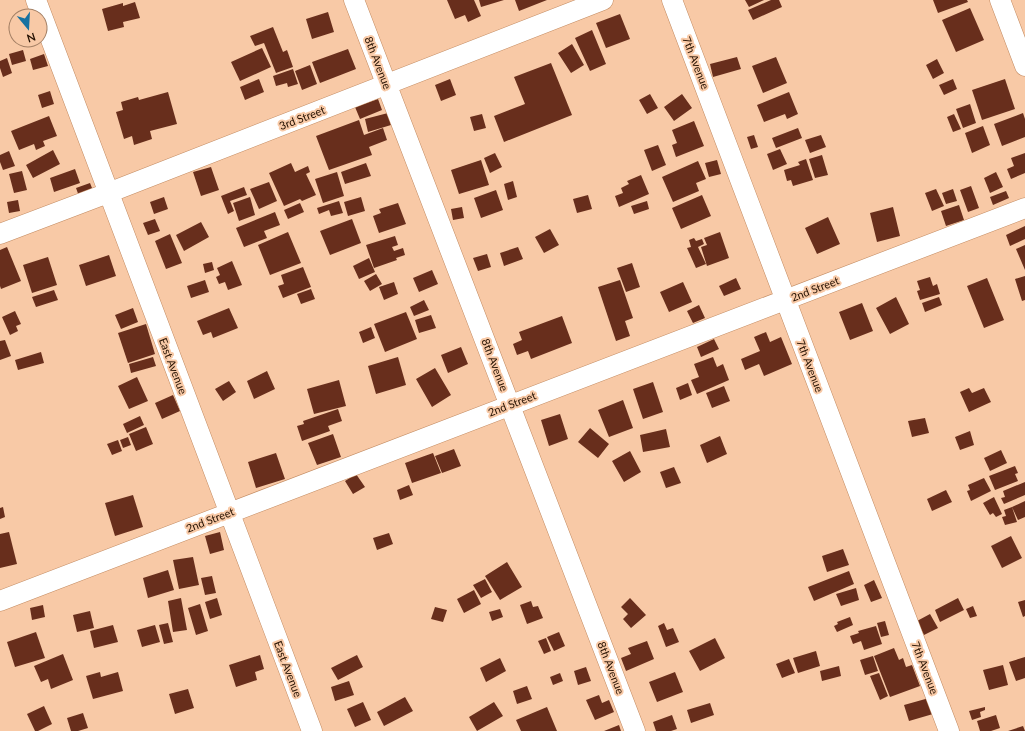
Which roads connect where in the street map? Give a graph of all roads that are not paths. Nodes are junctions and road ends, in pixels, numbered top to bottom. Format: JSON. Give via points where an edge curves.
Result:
{"nodes":[{"id":1,"x":36,"y":0,"type":"edge"},
{"id":2,"x":354,"y":0,"type":"edge"},
{"id":3,"x":603,"y":0,"type":"edge"},
{"id":4,"x":672,"y":0,"type":"edge"},
{"id":5,"x":1000,"y":0,"type":"edge"},
{"id":6,"x":1025,"y":66,"type":"edge"},
{"id":7,"x":387,"y":84,"type":"junction"},
{"id":8,"x":108,"y":193,"type":"junction"},
{"id":9,"x":1025,"y":208,"type":"edge"},
{"id":10,"x":0,"y":234,"type":"edge"},
{"id":11,"x":786,"y":300,"type":"junction"},
{"id":12,"x":510,"y":405,"type":"junction"},
{"id":13,"x":229,"y":513,"type":"junction"},
{"id":14,"x":0,"y":601,"type":"edge"},
{"id":15,"x":312,"y":731,"type":"edge"},
{"id":16,"x":635,"y":731,"type":"edge"},
{"id":17,"x":949,"y":731,"type":"edge"}],
"edges":[{"from":1,"to":8,"type":"street","name":"East Avenue"},
{"from":2,"to":7,"type":"street","name":"8th Avenue"},
{"from":3,"to":7,"type":"street","name":"3rd Street"},
{"from":4,"to":11,"type":"street","name":"7th Avenue"},
{"from":5,"to":6,"type":"street"},
{"from":7,"to":8,"type":"street","name":"3rd Street"},
{"from":7,"to":12,"type":"street","name":"8th Avenue"},
{"from":8,"to":10,"type":"street","name":"3rd Street"},
{"from":8,"to":13,"type":"street","name":"East Avenue"},
{"from":9,"to":11,"type":"street","name":"2nd Street"},
{"from":11,"to":12,"type":"street","name":"2nd Street"},
{"from":11,"to":17,"type":"street","name":"7th Avenue"},
{"from":12,"to":13,"type":"street","name":"2nd Street"},
{"from":12,"to":16,"type":"street","name":"8th Avenue"},
{"from":13,"to":14,"type":"street","name":"2nd Street"},
{"from":13,"to":15,"type":"street","name":"East Avenue"}]}
